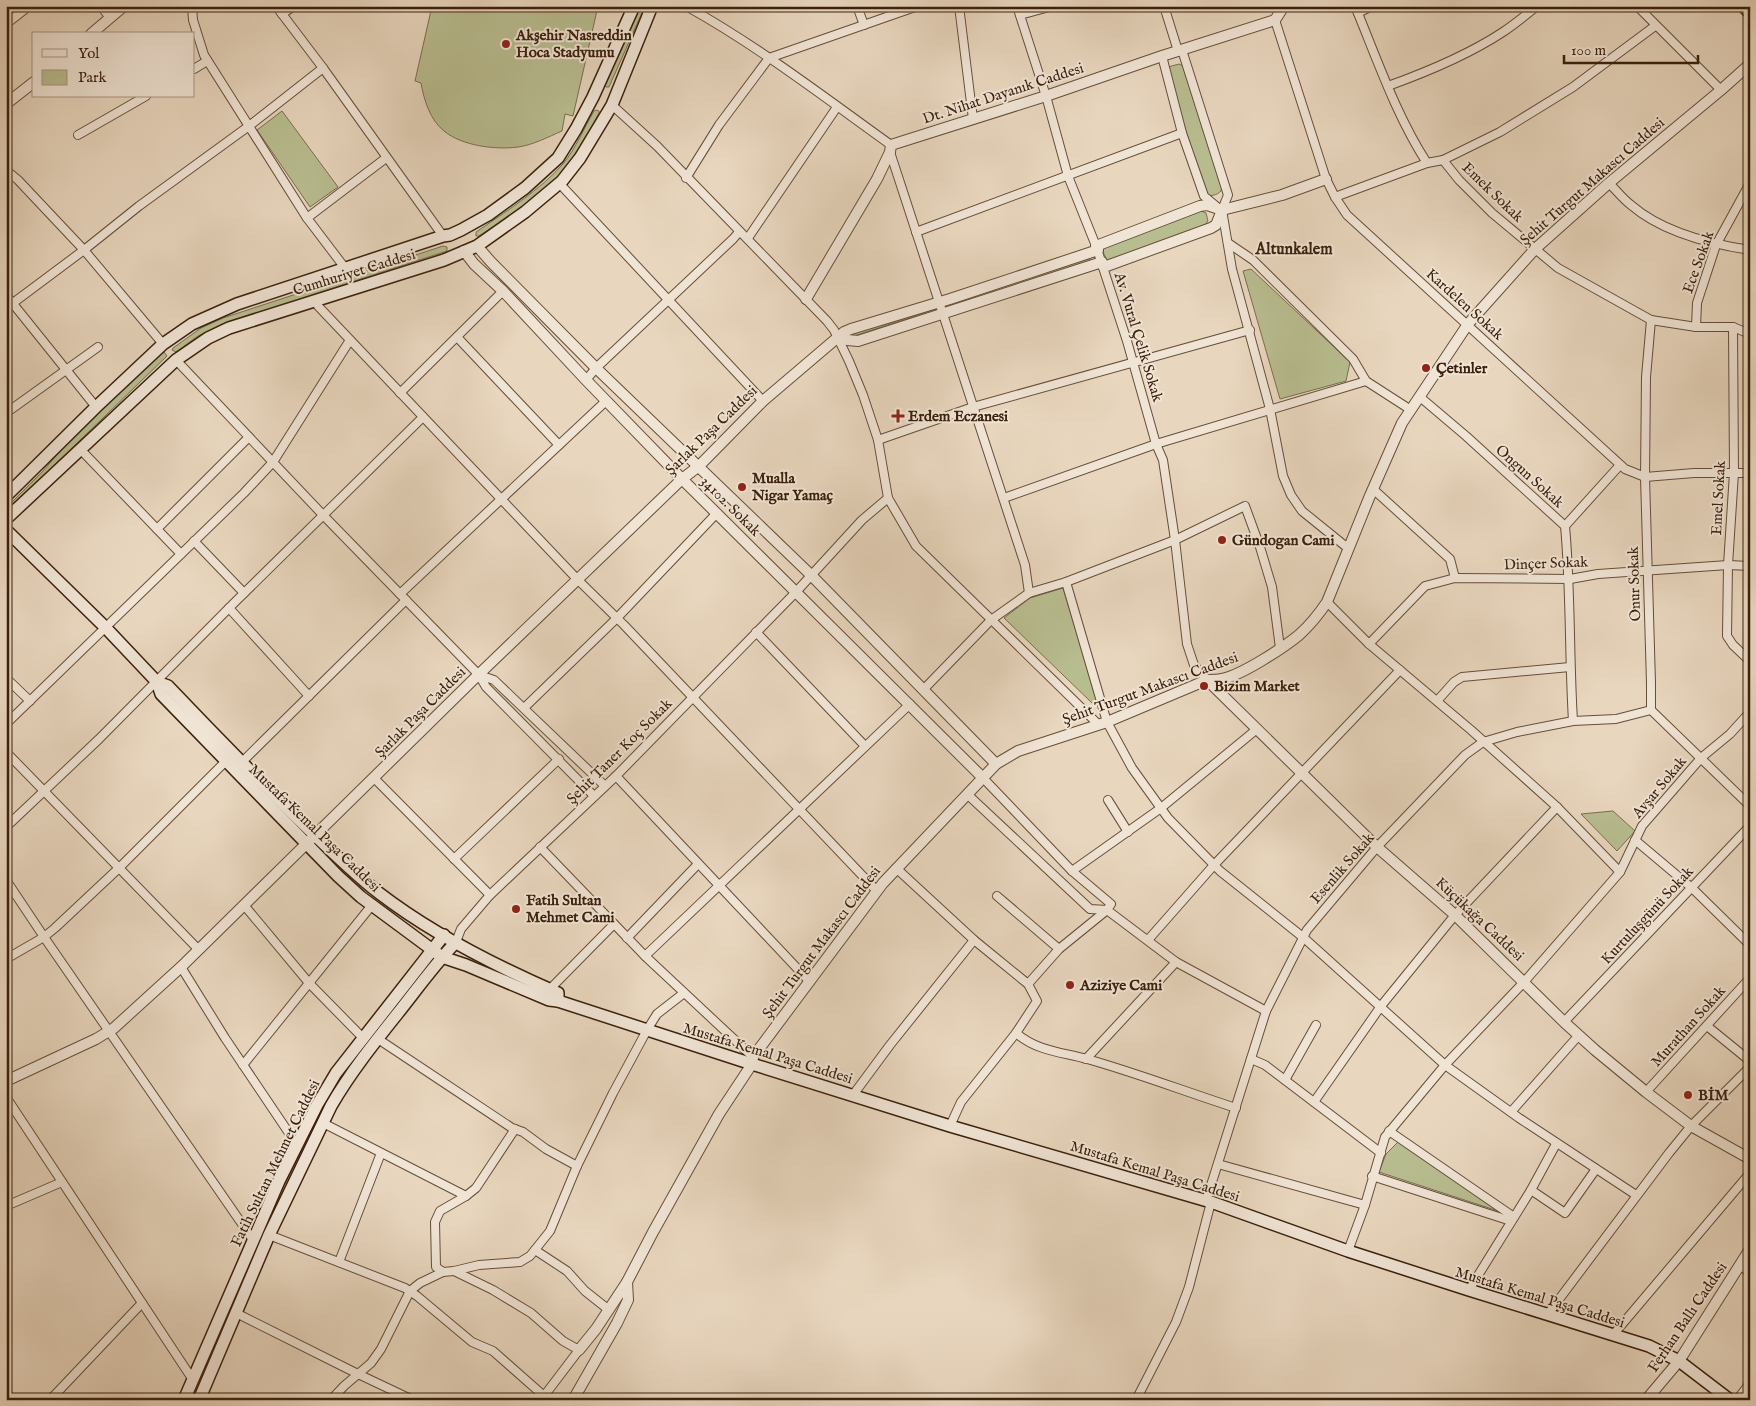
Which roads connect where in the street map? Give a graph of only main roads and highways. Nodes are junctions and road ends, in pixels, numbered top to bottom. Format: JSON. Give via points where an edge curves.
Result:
{"nodes":[{"id":1,"x":634,"y":6,"type":"edge"},
{"id":2,"x":652,"y":6,"type":"edge"},
{"id":3,"x":1743,"y":6,"type":"edge"},
{"id":4,"x":1750,"y":14,"type":"edge"},
{"id":5,"x":593,"y":97,"type":"junction"},
{"id":6,"x":612,"y":105,"type":"junction"},
{"id":7,"x":456,"y":233,"type":"junction"},
{"id":8,"x":470,"y":248,"type":"junction"},
{"id":9,"x":163,"y":344,"type":"junction"},
{"id":10,"x":176,"y":360,"type":"junction"},
{"id":11,"x":6,"y":496,"type":"edge"},
{"id":12,"x":6,"y":520,"type":"edge"},
{"id":13,"x":6,"y":530,"type":"edge"},
{"id":14,"x":157,"y":682,"type":"junction"},
{"id":15,"x":311,"y":840,"type":"junction"},
{"id":16,"x":444,"y":935,"type":"junction"},
{"id":17,"x":456,"y":942,"type":"junction"},
{"id":18,"x":432,"y":950,"type":"junction"},
{"id":19,"x":442,"y":957,"type":"junction"},
{"id":20,"x":558,"y":1001,"type":"junction"},
{"id":21,"x":184,"y":1400,"type":"edge"},
{"id":22,"x":199,"y":1400,"type":"edge"},
{"id":23,"x":1730,"y":1400,"type":"edge"}],
"edges":[{"from":1,"to":5,"type":"main road","name":"Cumhuriyet Caddesi"},
{"from":2,"to":6,"type":"main road","name":"Cumhuriyet Caddesi"},
{"from":3,"to":4,"type":"main road"},
{"from":5,"to":6,"type":"main road"},
{"from":5,"to":7,"type":"main road","name":"Cumhuriyet Caddesi","via":[[563,151],[546,170],[507,202]]},
{"from":6,"to":8,"type":"main road","name":"Cumhuriyet Caddesi","via":[[575,166],[559,183],[525,212]]},
{"from":7,"to":8,"type":"main road"},
{"from":7,"to":9,"type":"main road","name":"Cumhuriyet Caddesi","via":[[218,312],[192,324]]},
{"from":8,"to":10,"type":"main road","name":"Cumhuriyet Caddesi","via":[[444,260],[218,333]]},
{"from":9,"to":10,"type":"main road"},
{"from":9,"to":11,"type":"main road","name":"Cumhuriyet Caddesi"},
{"from":10,"to":12,"type":"main road","name":"Cumhuriyet Caddesi"},
{"from":13,"to":14,"type":"main road","name":"Mustafa Kemal Paşa Caddesi"},
{"from":14,"to":15,"type":"main road","name":"Mustafa Kemal Paşa Caddesi","via":[[168,686],[242,762]]},
{"from":14,"to":15,"type":"main road","name":"Mustafa Kemal Paşa Caddesi","via":[[161,694],[226,761]]},
{"from":15,"to":16,"type":"main road","name":"Mustafa Kemal Paşa Caddesi","via":[[378,892]]},
{"from":15,"to":18,"type":"main road","name":"Mustafa Kemal Paşa Caddesi","via":[[338,876]]},
{"from":16,"to":17,"type":"main road","name":"Mustafa Kemal Paşa Caddesi"},
{"from":16,"to":18,"type":"main road","name":"Fatih Sultan Mehmet Caddesi"},
{"from":17,"to":19,"type":"main road","name":"Fatih Sultan Mehmet Caddesi"},
{"from":17,"to":20,"type":"main road","name":"Mustafa Kemal Paşa Caddesi","via":[[558,994]]},
{"from":18,"to":19,"type":"main road","name":"Mustafa Kemal Paşa Caddesi"},
{"from":18,"to":21,"type":"main road","name":"Fatih Sultan Mehmet Caddesi","via":[[336,1072],[317,1105],[253,1240]]},
{"from":19,"to":20,"type":"main road","name":"Mustafa Kemal Paşa Caddesi"},
{"from":19,"to":22,"type":"main road","name":"Fatih Sultan Mehmet Caddesi","via":[[341,1089],[269,1235]]},
{"from":20,"to":23,"type":"main road","name":"Mustafa Kemal Paşa Caddesi","via":[[753,1060],[950,1126],[1208,1201],[1348,1251],[1649,1346],[1679,1361]]}]}
